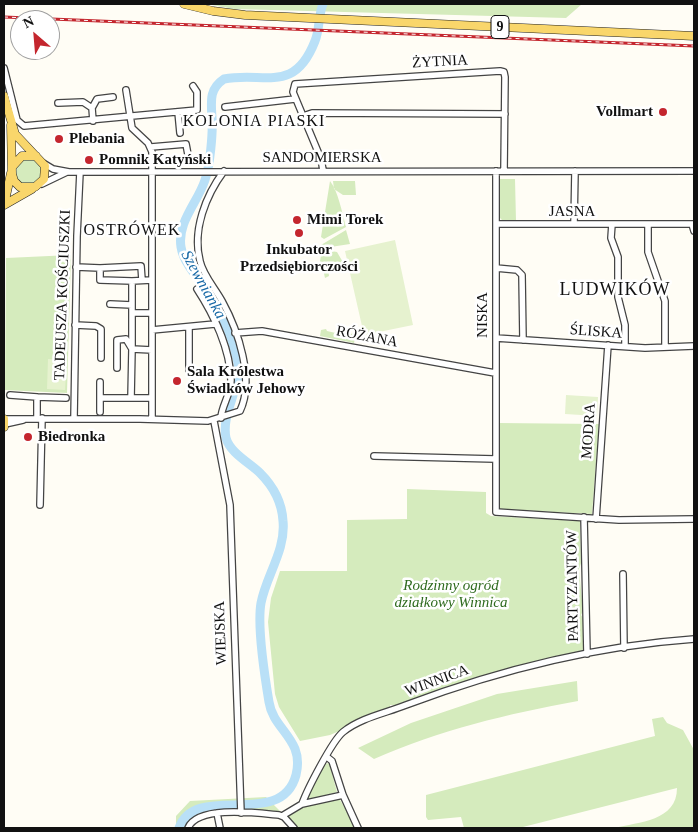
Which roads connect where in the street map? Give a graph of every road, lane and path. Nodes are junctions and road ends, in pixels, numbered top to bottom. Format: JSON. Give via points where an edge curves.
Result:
{"nodes":[{"id":1,"x":184,"y":4,"type":"edge"},
{"id":2,"x":694,"y":36,"type":"edge"},
{"id":3,"x":4,"y":68,"type":"edge"},
{"id":4,"x":193,"y":86,"type":"dead end"},
{"id":5,"x":126,"y":90,"type":"dead end"},
{"id":6,"x":113,"y":97,"type":"dead end"},
{"id":7,"x":4,"y":98,"type":"edge"},
{"id":8,"x":295,"y":99,"type":"junction"},
{"id":9,"x":58,"y":103,"type":"dead end"},
{"id":10,"x":225,"y":107,"type":"dead end"},
{"id":11,"x":92,"y":108,"type":"junction"},
{"id":12,"x":178,"y":112,"type":"junction"},
{"id":13,"x":505,"y":114,"type":"junction"},
{"id":14,"x":303,"y":116,"type":"junction"},
{"id":15,"x":129,"y":117,"type":"junction"},
{"id":16,"x":93,"y":120,"type":"junction"},
{"id":17,"x":11,"y":125,"type":"junction"},
{"id":18,"x":180,"y":133,"type":"dead end"},
{"id":19,"x":151,"y":148,"type":"junction"},
{"id":20,"x":37,"y":156,"type":"junction"},
{"id":21,"x":189,"y":160,"type":"dead end"},
{"id":22,"x":43,"y":163,"type":"junction"},
{"id":23,"x":11,"y":169,"type":"junction"},
{"id":24,"x":323,"y":170,"type":"junction"},
{"id":25,"x":152,"y":171,"type":"junction"},
{"id":26,"x":224,"y":171,"type":"junction"},
{"id":27,"x":496,"y":171,"type":"junction"},
{"id":28,"x":504,"y":171,"type":"junction"},
{"id":29,"x":575,"y":171,"type":"junction"},
{"id":30,"x":694,"y":171,"type":"edge"},
{"id":31,"x":68,"y":172,"type":"junction"},
{"id":32,"x":80,"y":172,"type":"junction"},
{"id":33,"x":36,"y":187,"type":"junction"},
{"id":34,"x":496,"y":224,"type":"junction"},
{"id":35,"x":574,"y":224,"type":"junction"},
{"id":36,"x":612,"y":224,"type":"junction"},
{"id":37,"x":648,"y":224,"type":"junction"},
{"id":38,"x":693,"y":224,"type":"edge"},
{"id":39,"x":694,"y":231,"type":"edge"},
{"id":40,"x":76,"y":267,"type":"junction"},
{"id":41,"x":100,"y":268,"type":"junction"},
{"id":42,"x":496,"y":268,"type":"junction"},
{"id":43,"x":132,"y":280,"type":"junction"},
{"id":44,"x":142,"y":280,"type":"junction"},
{"id":45,"x":152,"y":280,"type":"junction"},
{"id":46,"x":197,"y":288,"type":"dead end"},
{"id":47,"x":110,"y":304,"type":"dead end"},
{"id":48,"x":132,"y":305,"type":"junction"},
{"id":49,"x":132,"y":313,"type":"junction"},
{"id":50,"x":152,"y":313,"type":"junction"},
{"id":51,"x":215,"y":324,"type":"junction"},
{"id":52,"x":74,"y":325,"type":"junction"},
{"id":53,"x":189,"y":327,"type":"junction"},
{"id":54,"x":152,"y":330,"type":"junction"},
{"id":55,"x":235,"y":333,"type":"junction"},
{"id":56,"x":496,"y":338,"type":"junction"},
{"id":57,"x":522,"y":340,"type":"junction"},
{"id":58,"x":608,"y":345,"type":"junction"},
{"id":59,"x":625,"y":346,"type":"junction"},
{"id":60,"x":694,"y":346,"type":"edge"},
{"id":61,"x":665,"y":347,"type":"junction"},
{"id":62,"x":132,"y":349,"type":"junction"},
{"id":63,"x":152,"y":350,"type":"junction"},
{"id":64,"x":101,"y":358,"type":"dead end"},
{"id":65,"x":117,"y":368,"type":"dead end"},
{"id":66,"x":189,"y":370,"type":"dead end"},
{"id":67,"x":495,"y":373,"type":"junction"},
{"id":68,"x":100,"y":382,"type":"dead end"},
{"id":69,"x":10,"y":395,"type":"dead end"},
{"id":70,"x":37,"y":397,"type":"junction"},
{"id":71,"x":66,"y":398,"type":"dead end"},
{"id":72,"x":100,"y":398,"type":"junction"},
{"id":73,"x":132,"y":398,"type":"junction"},
{"id":74,"x":152,"y":398,"type":"junction"},
{"id":75,"x":100,"y":412,"type":"dead end"},
{"id":76,"x":36,"y":418,"type":"junction"},
{"id":77,"x":74,"y":418,"type":"junction"},
{"id":78,"x":222,"y":418,"type":"junction"},
{"id":79,"x":152,"y":420,"type":"junction"},
{"id":80,"x":214,"y":421,"type":"junction"},
{"id":81,"x":4,"y":422,"type":"edge"},
{"id":82,"x":374,"y":456,"type":"dead end"},
{"id":83,"x":495,"y":459,"type":"junction"},
{"id":84,"x":40,"y":505,"type":"dead end"},
{"id":85,"x":496,"y":512,"type":"joint"},
{"id":86,"x":584,"y":517,"type":"junction"},
{"id":87,"x":596,"y":519,"type":"junction"},
{"id":88,"x":694,"y":519,"type":"edge"},
{"id":89,"x":623,"y":574,"type":"dead end"},
{"id":90,"x":694,"y":640,"type":"edge"},
{"id":91,"x":624,"y":648,"type":"junction"},
{"id":92,"x":587,"y":654,"type":"junction"},
{"id":93,"x":327,"y":757,"type":"junction"},
{"id":94,"x":343,"y":795,"type":"junction"},
{"id":95,"x":302,"y":804,"type":"junction"},
{"id":96,"x":217,"y":813,"type":"junction"},
{"id":97,"x":241,"y":814,"type":"junction"},
{"id":98,"x":282,"y":816,"type":"junction"},
{"id":99,"x":188,"y":828,"type":"edge"},
{"id":100,"x":220,"y":828,"type":"edge"},
{"id":101,"x":294,"y":828,"type":"edge"},
{"id":102,"x":358,"y":828,"type":"edge"}],
"edges":[{"from":1,"to":2,"type":"main road","number":"9","via":[[245,15]]},
{"from":3,"to":16,"type":"street","via":[[16,117],[21,125]]},
{"from":4,"to":12,"type":"street","via":[[197,92],[197,110]]},
{"from":5,"to":15,"type":"street"},
{"from":6,"to":11,"type":"street","via":[[97,99]]},
{"from":7,"to":17,"type":"main road"},
{"from":8,"to":10,"type":"street"},
{"from":8,"to":13,"type":"street","name":"ŻYTNIA","via":[[292,88],[299,83],[500,71],[505,77]]},
{"from":8,"to":14,"type":"street"},
{"from":9,"to":11,"type":"street","via":[[83,102]]},
{"from":11,"to":16,"type":"street"},
{"from":12,"to":15,"type":"street"},
{"from":12,"to":18,"type":"street"},
{"from":13,"to":14,"type":"street","via":[[312,113]]},
{"from":13,"to":28,"type":"street","name":"ŻYTNIA"},
{"from":14,"to":24,"type":"street"},
{"from":15,"to":16,"type":"street"},
{"from":15,"to":19,"type":"street","via":[[134,132]]},
{"from":17,"to":20,"type":"main road","via":[[17,137]]},
{"from":17,"to":23,"type":"main road"},
{"from":19,"to":21,"type":"street","via":[[186,144]]},
{"from":19,"to":25,"type":"street"},
{"from":20,"to":22,"type":"main road"},
{"from":20,"to":23,"type":"main road","via":[[22,156]]},
{"from":22,"to":31,"type":"street","name":"SANDOMIERSKA"},
{"from":22,"to":33,"type":"main road","via":[[45,176]]},
{"from":23,"to":33,"type":"main road","via":[[14,182],[20,187]]},
{"from":23,"to":33,"type":"main road","via":[[4,205]]},
{"from":24,"to":26,"type":"street","name":"SANDOMIERSKA"},
{"from":24,"to":27,"type":"street","name":"SANDOMIERSKA"},
{"from":25,"to":26,"type":"street","name":"SANDOMIERSKA"},
{"from":25,"to":32,"type":"street","name":"SANDOMIERSKA"},
{"from":25,"to":45,"type":"street"},
{"from":26,"to":55,"type":"street","via":[[203,208],[199,256]]},
{"from":27,"to":28,"type":"street","name":"SANDOMIERSKA"},
{"from":27,"to":34,"type":"street","name":"NISKA"},
{"from":28,"to":29,"type":"street","name":"SANDOMIERSKA"},
{"from":29,"to":30,"type":"street","name":"SANDOMIERSKA"},
{"from":29,"to":35,"type":"street"},
{"from":31,"to":32,"type":"street","name":"SANDOMIERSKA"},
{"from":31,"to":33,"type":"street","name":"SANDOMIERSKA"},
{"from":32,"to":40,"type":"street","name":"TADEUSZA KOŚCIUSZKI"},
{"from":34,"to":35,"type":"street","name":"JASNA"},
{"from":34,"to":42,"type":"street","name":"NISKA"},
{"from":35,"to":36,"type":"street","name":"JASNA"},
{"from":36,"to":37,"type":"street","name":"JASNA"},
{"from":36,"to":59,"type":"street"},
{"from":37,"to":38,"type":"street","name":"JASNA"},
{"from":37,"to":61,"type":"street","via":[[648,252],[665,306]]},
{"from":38,"to":39,"type":"street"},
{"from":40,"to":41,"type":"street"},
{"from":40,"to":52,"type":"street","name":"TADEUSZA KOŚCIUSZKI"},
{"from":41,"to":43,"type":"street","via":[[100,280]]},
{"from":41,"to":44,"type":"street","via":[[141,266]]},
{"from":42,"to":56,"type":"street","name":"NISKA"},
{"from":42,"to":57,"type":"street","via":[[517,270],[522,275]]},
{"from":43,"to":44,"type":"street"},
{"from":43,"to":48,"type":"street"},
{"from":44,"to":45,"type":"street"},
{"from":45,"to":50,"type":"street"},
{"from":46,"to":51,"type":"street"},
{"from":47,"to":48,"type":"street"},
{"from":48,"to":49,"type":"street"},
{"from":49,"to":50,"type":"street"},
{"from":49,"to":62,"type":"street"},
{"from":50,"to":54,"type":"street"},
{"from":51,"to":53,"type":"street"},
{"from":51,"to":78,"type":"street","via":[[229,362],[231,381]]},
{"from":52,"to":64,"type":"street","via":[[101,329]]},
{"from":52,"to":77,"type":"street","name":"TADEUSZA KOŚCIUSZKI"},
{"from":53,"to":54,"type":"street"},
{"from":53,"to":66,"type":"street"},
{"from":54,"to":63,"type":"street"},
{"from":55,"to":67,"type":"street","name":"RÓŻANA","via":[[262,331]]},
{"from":55,"to":78,"type":"street","via":[[246,378],[241,409]]},
{"from":56,"to":57,"type":"street","name":"ŚLISKA"},
{"from":56,"to":67,"type":"street","name":"NISKA"},
{"from":57,"to":58,"type":"street","name":"ŚLISKA"},
{"from":58,"to":59,"type":"street","name":"ŚLISKA"},
{"from":58,"to":87,"type":"street","name":"MODRA"},
{"from":59,"to":61,"type":"street","name":"ŚLISKA"},
{"from":60,"to":61,"type":"street","name":"ŚLISKA"},
{"from":62,"to":63,"type":"street"},
{"from":62,"to":65,"type":"street","via":[[126,339],[117,340]]},
{"from":62,"to":73,"type":"street"},
{"from":63,"to":74,"type":"street"},
{"from":67,"to":83,"type":"street","name":"NISKA"},
{"from":68,"to":72,"type":"street"},
{"from":69,"to":70,"type":"street"},
{"from":70,"to":71,"type":"street"},
{"from":70,"to":76,"type":"street"},
{"from":72,"to":73,"type":"street"},
{"from":72,"to":75,"type":"street"},
{"from":73,"to":74,"type":"street"},
{"from":74,"to":79,"type":"street"},
{"from":76,"to":77,"type":"street"},
{"from":76,"to":81,"type":"street"},
{"from":76,"to":84,"type":"street"},
{"from":77,"to":79,"type":"street"},
{"from":78,"to":80,"type":"street"},
{"from":79,"to":80,"type":"street"},
{"from":80,"to":97,"type":"street","name":"WIEJSKA","via":[[230,505]]},
{"from":82,"to":83,"type":"street"},
{"from":83,"to":85,"type":"street","name":"NISKA"},
{"from":85,"to":86,"type":"street","name":"PARTYZANTÓW"},
{"from":86,"to":87,"type":"street","name":"PARTYZANTÓW"},
{"from":86,"to":92,"type":"street","name":"PARTYZANTÓW"},
{"from":87,"to":88,"type":"street","name":"PARTYZANTÓW"},
{"from":89,"to":91,"type":"street"},
{"from":90,"to":91,"type":"street","name":"WINNICA"},
{"from":91,"to":92,"type":"street","name":"WINNICA"},
{"from":92,"to":93,"type":"street","name":"WINNICA","via":[[485,677],[371,718],[341,734]]},
{"from":93,"to":94,"type":"street","via":[[332,761]]},
{"from":93,"to":95,"type":"street","name":"WINNICA"},
{"from":94,"to":95,"type":"street"},
{"from":94,"to":102,"type":"street"},
{"from":95,"to":98,"type":"street"},
{"from":96,"to":97,"type":"street"},
{"from":96,"to":99,"type":"street","via":[[198,816]]},
{"from":96,"to":100,"type":"street"},
{"from":97,"to":98,"type":"street"},
{"from":98,"to":101,"type":"street"}]}
